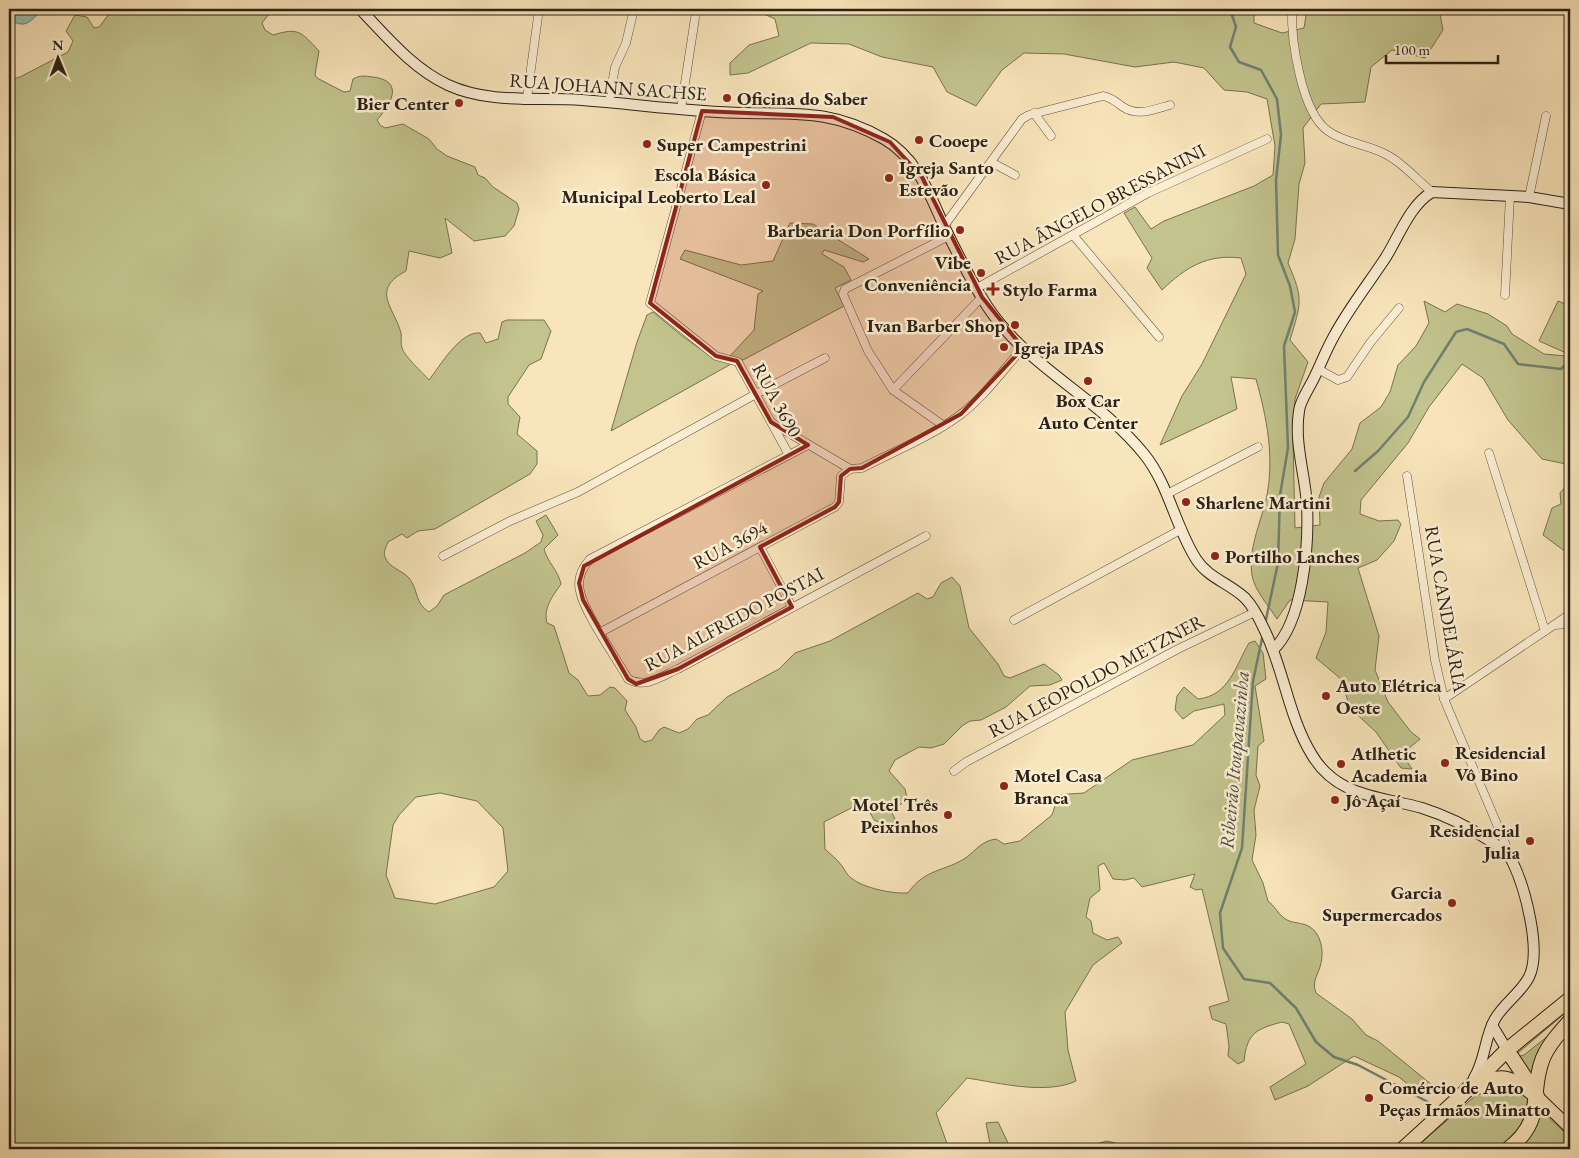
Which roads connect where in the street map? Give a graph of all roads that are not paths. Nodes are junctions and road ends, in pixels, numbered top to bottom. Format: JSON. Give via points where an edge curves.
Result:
{"nodes":[{"id":1,"x":360,"y":9,"type":"edge"},
{"id":2,"x":539,"y":9,"type":"edge"},
{"id":3,"x":634,"y":9,"type":"edge"},
{"id":4,"x":1292,"y":9,"type":"edge"},
{"id":5,"x":695,"y":18,"type":"dead end"},
{"id":6,"x":527,"y":98,"type":"junction"},
{"id":7,"x":609,"y":102,"type":"junction"},
{"id":8,"x":1170,"y":105,"type":"dead end"},
{"id":9,"x":681,"y":109,"type":"junction"},
{"id":10,"x":702,"y":111,"type":"junction"},
{"id":11,"x":1034,"y":113,"type":"junction"},
{"id":12,"x":1546,"y":116,"type":"dead end"},
{"id":13,"x":1051,"y":136,"type":"dead end"},
{"id":14,"x":1267,"y":139,"type":"dead end"},
{"id":15,"x":991,"y":162,"type":"junction"},
{"id":16,"x":1015,"y":176,"type":"dead end"},
{"id":17,"x":1432,"y":192,"type":"junction"},
{"id":18,"x":1510,"y":196,"type":"junction"},
{"id":19,"x":1529,"y":197,"type":"junction"},
{"id":20,"x":1570,"y":204,"type":"edge"},
{"id":21,"x":944,"y":226,"type":"junction"},
{"id":22,"x":1073,"y":235,"type":"junction"},
{"id":23,"x":949,"y":236,"type":"junction"},
{"id":24,"x":980,"y":292,"type":"junction"},
{"id":25,"x":1505,"y":296,"type":"dead end"},
{"id":26,"x":1399,"y":308,"type":"dead end"},
{"id":27,"x":1159,"y":337,"type":"dead end"},
{"id":28,"x":1023,"y":348,"type":"junction"},
{"id":29,"x":825,"y":358,"type":"dead end"},
{"id":30,"x":1318,"y":369,"type":"junction"},
{"id":31,"x":893,"y":390,"type":"junction"},
{"id":32,"x":756,"y":394,"type":"junction"},
{"id":33,"x":771,"y":422,"type":"junction"},
{"id":34,"x":944,"y":426,"type":"junction"},
{"id":35,"x":808,"y":445,"type":"junction"},
{"id":36,"x":1258,"y":447,"type":"dead end"},
{"id":37,"x":1490,"y":453,"type":"dead end"},
{"id":38,"x":789,"y":455,"type":"junction"},
{"id":39,"x":850,"y":469,"type":"junction"},
{"id":40,"x":1408,"y":476,"type":"dead end"},
{"id":41,"x":1167,"y":494,"type":"junction"},
{"id":42,"x":1182,"y":529,"type":"junction"},
{"id":43,"x":926,"y":536,"type":"dead end"},
{"id":44,"x":760,"y":547,"type":"junction"},
{"id":45,"x":443,"y":556,"type":"dead end"},
{"id":46,"x":792,"y":607,"type":"junction"},
{"id":47,"x":1255,"y":612,"type":"junction"},
{"id":48,"x":1570,"y":614,"type":"edge"},
{"id":49,"x":1014,"y":620,"type":"dead end"},
{"id":50,"x":1570,"y":624,"type":"edge"},
{"id":51,"x":1554,"y":625,"type":"junction"},
{"id":52,"x":1545,"y":631,"type":"junction"},
{"id":53,"x":601,"y":632,"type":"junction"},
{"id":54,"x":1273,"y":650,"type":"junction"},
{"id":55,"x":1444,"y":699,"type":"junction"},
{"id":56,"x":954,"y":771,"type":"dead end"},
{"id":57,"x":1510,"y":856,"type":"junction"},
{"id":58,"x":1570,"y":999,"type":"edge"},
{"id":59,"x":1570,"y":1021,"type":"edge"},
{"id":60,"x":1492,"y":1025,"type":"junction"},
{"id":61,"x":1507,"y":1050,"type":"junction"},
{"id":62,"x":1537,"y":1096,"type":"junction"},
{"id":63,"x":1460,"y":1097,"type":"junction"},
{"id":64,"x":1570,"y":1128,"type":"edge"},
{"id":65,"x":1403,"y":1149,"type":"edge"},
{"id":66,"x":1508,"y":1149,"type":"edge"}],
"edges":[{"from":1,"to":6,"type":"street","name":"RUA JOHANN SACHSE","via":[[404,55],[435,78],[463,91]]},
{"from":2,"to":6,"type":"street"},
{"from":3,"to":7,"type":"street","via":[[626,42],[614,67]]},
{"from":4,"to":17,"type":"street","via":[[1300,74],[1319,122],[1335,136],[1394,159]]},
{"from":5,"to":9,"type":"street"},
{"from":6,"to":7,"type":"street","name":"RUA JOHANN SACHSE"},
{"from":7,"to":9,"type":"street","name":"RUA JOHANN SACHSE"},
{"from":8,"to":11,"type":"street","via":[[1134,112],[1110,96],[1103,96]]},
{"from":9,"to":10,"type":"street","name":"RUA JOHANN SACHSE"},
{"from":10,"to":21,"type":"street","name":"RUA JOHANN SACHSE","via":[[821,115],[860,126],[890,142],[908,159],[925,183]]},
{"from":10,"to":32,"type":"street","name":"RUA 3690","via":[[650,303],[716,356],[736,361]]},
{"from":11,"to":13,"type":"street"},
{"from":11,"to":15,"type":"street","via":[[1022,119]]},
{"from":12,"to":19,"type":"street"},
{"from":14,"to":22,"type":"street","name":"RUA ÂNGELO BRESSANINI","via":[[1148,193]]},
{"from":15,"to":16,"type":"street"},
{"from":15,"to":21,"type":"street"},
{"from":17,"to":18,"type":"street"},
{"from":17,"to":30,"type":"street","via":[[1407,220],[1334,336]]},
{"from":18,"to":19,"type":"street"},
{"from":18,"to":25,"type":"street"},
{"from":19,"to":20,"type":"street"},
{"from":21,"to":23,"type":"street","name":"RUA JOHANN SACHSE"},
{"from":22,"to":24,"type":"street","name":"RUA ÂNGELO BRESSANINI"},
{"from":22,"to":27,"type":"street"},
{"from":23,"to":24,"type":"street","name":"RUA JOHANN SACHSE"},
{"from":23,"to":31,"type":"street","via":[[843,291],[868,351]]},
{"from":24,"to":28,"type":"street","name":"RUA JOHANN SACHSE","via":[[997,319]]},
{"from":24,"to":31,"type":"street","name":"RUA ÂNGELO BRESSANINI"},
{"from":26,"to":30,"type":"street","via":[[1347,377],[1338,380]]},
{"from":28,"to":34,"type":"street","via":[[978,399]]},
{"from":28,"to":41,"type":"street","name":"RUA JOHANN SACHSE","via":[[1128,436],[1151,464]]},
{"from":29,"to":32,"type":"street"},
{"from":30,"to":54,"type":"street","via":[[1299,408],[1297,425],[1307,504],[1300,590],[1291,624]]},
{"from":31,"to":34,"type":"street"},
{"from":32,"to":33,"type":"street","name":"RUA 3690"},
{"from":32,"to":45,"type":"street","via":[[578,492],[510,521]]},
{"from":33,"to":35,"type":"street"},
{"from":33,"to":38,"type":"street","name":"RUA 3690"},
{"from":34,"to":39,"type":"street","via":[[862,468]]},
{"from":35,"to":38,"type":"street","name":"RUA ALFREDO POSTAI"},
{"from":35,"to":39,"type":"street"},
{"from":36,"to":41,"type":"street"},
{"from":37,"to":52,"type":"street"},
{"from":38,"to":53,"type":"street","name":"RUA ALFREDO POSTAI","via":[[590,559],[581,574],[580,592]]},
{"from":39,"to":44,"type":"street","name":"RUA 3694","via":[[842,476],[839,502],[835,507]]},
{"from":40,"to":55,"type":"street","name":"RUA CANDELÁRIA","via":[[1433,651]]},
{"from":41,"to":42,"type":"street","name":"RUA JOHANN SACHSE"},
{"from":42,"to":47,"type":"street","name":"RUA JOHANN SACHSE","via":[[1202,567],[1247,600]]},
{"from":42,"to":49,"type":"street"},
{"from":43,"to":46,"type":"street","name":"RUA ALFREDO POSTAI"},
{"from":44,"to":46,"type":"street"},
{"from":44,"to":53,"type":"street","name":"RUA 3694"},
{"from":46,"to":53,"type":"street","name":"RUA ALFREDO POSTAI","via":[[644,684],[628,680]]},
{"from":47,"to":54,"type":"street","name":"RUA JOHANN SACHSE"},
{"from":47,"to":56,"type":"street","name":"RUA LEOPOLDO METZNER","via":[[1178,649]]},
{"from":48,"to":51,"type":"street"},
{"from":50,"to":51,"type":"street"},
{"from":51,"to":52,"type":"street"},
{"from":52,"to":55,"type":"street"},
{"from":54,"to":57,"type":"street","name":"RUA JOHANN SACHSE","via":[[1301,735],[1319,766],[1336,783],[1444,816],[1478,833]]},
{"from":55,"to":57,"type":"street","name":"RUA CANDELÁRIA"},
{"from":57,"to":60,"type":"street","via":[[1528,916],[1534,962],[1523,987]]},
{"from":58,"to":61,"type":"highway"},
{"from":59,"to":62,"type":"highway","via":[[1543,1060]]},
{"from":60,"to":61,"type":"street"},
{"from":60,"to":63,"type":"street","via":[[1480,1068]]},
{"from":61,"to":62,"type":"highway"},
{"from":61,"to":63,"type":"highway"},
{"from":62,"to":63,"type":"highway","via":[[1510,1079],[1498,1078]]},
{"from":62,"to":64,"type":"main road"},
{"from":62,"to":66,"type":"highway","via":[[1530,1126]]},
{"from":63,"to":65,"type":"highway"}]}
